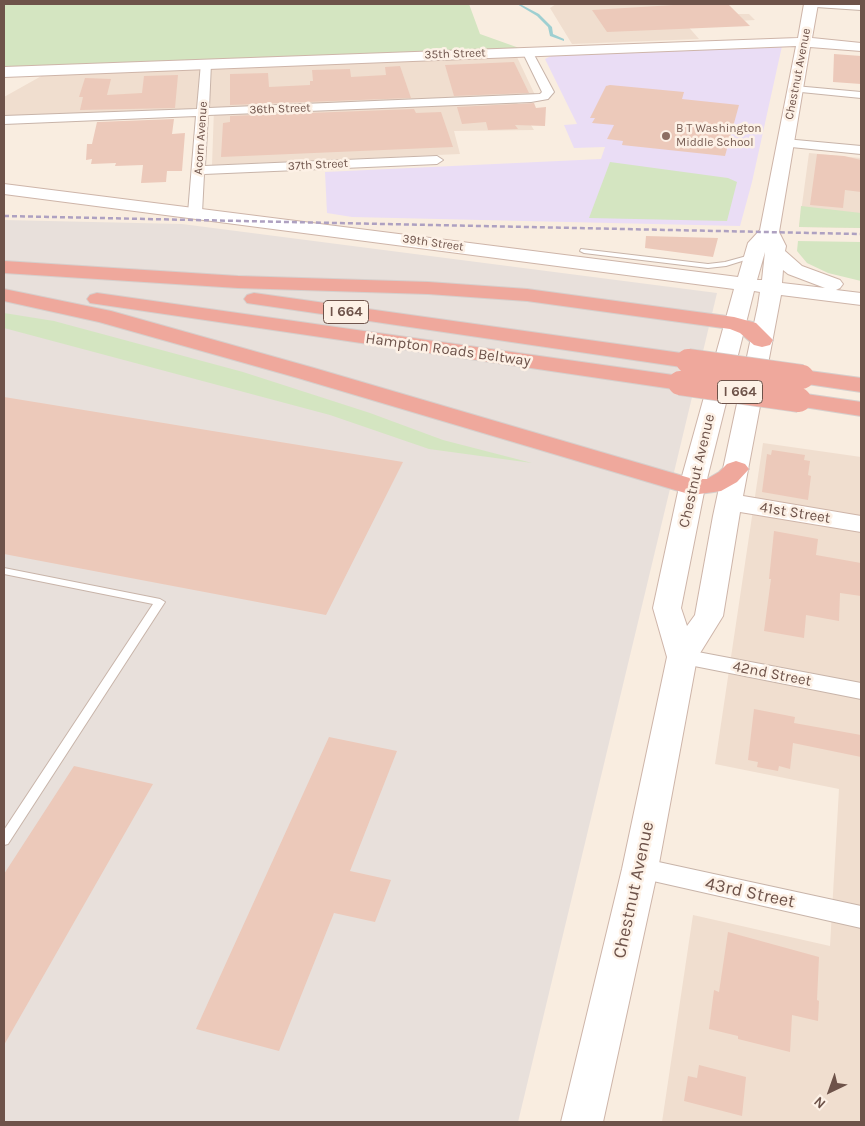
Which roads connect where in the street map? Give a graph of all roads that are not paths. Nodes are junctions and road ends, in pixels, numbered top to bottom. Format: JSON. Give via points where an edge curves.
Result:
{"nodes":[{"id":1,"x":811,"y":4,"type":"edge"},
{"id":2,"x":816,"y":4,"type":"edge"},
{"id":3,"x":861,"y":8,"type":"edge"},
{"id":4,"x":804,"y":42,"type":"junction"},
{"id":5,"x":861,"y":47,"type":"edge"},
{"id":6,"x":527,"y":51,"type":"junction"},
{"id":7,"x":206,"y":63,"type":"junction"},
{"id":8,"x":4,"y":72,"type":"edge"},
{"id":9,"x":795,"y":89,"type":"junction"},
{"id":10,"x":861,"y":95,"type":"edge"},
{"id":11,"x":203,"y":112,"type":"junction"},
{"id":12,"x":4,"y":120,"type":"edge"},
{"id":13,"x":786,"y":143,"type":"junction"},
{"id":14,"x":861,"y":150,"type":"edge"},
{"id":15,"x":437,"y":160,"type":"dead end"},
{"id":16,"x":198,"y":170,"type":"junction"},
{"id":17,"x":4,"y":189,"type":"edge"},
{"id":18,"x":195,"y":213,"type":"junction"},
{"id":19,"x":770,"y":232,"type":"junction"},
{"id":20,"x":584,"y":251,"type":"dead end"},
{"id":21,"x":775,"y":252,"type":"junction"},
{"id":22,"x":754,"y":256,"type":"junction"},
{"id":23,"x":654,"y":266,"type":"junction"},
{"id":24,"x":4,"y":267,"type":"edge"},
{"id":25,"x":745,"y":284,"type":"junction"},
{"id":26,"x":771,"y":287,"type":"junction"},
{"id":27,"x":4,"y":289,"type":"edge"},
{"id":28,"x":861,"y":292,"type":"edge"},
{"id":29,"x":4,"y":294,"type":"edge"},
{"id":30,"x":861,"y":299,"type":"edge"},
{"id":31,"x":734,"y":323,"type":"junction"},
{"id":32,"x":762,"y":340,"type":"junction"},
{"id":33,"x":861,"y":385,"type":"edge"},
{"id":34,"x":861,"y":409,"type":"edge"},
{"id":35,"x":736,"y":469,"type":"junction"},
{"id":36,"x":692,"y":487,"type":"junction"},
{"id":37,"x":729,"y":502,"type":"junction"},
{"id":38,"x":861,"y":524,"type":"edge"},
{"id":39,"x":4,"y":571,"type":"edge"},
{"id":40,"x":682,"y":657,"type":"junction"},
{"id":41,"x":861,"y":691,"type":"edge"},
{"id":42,"x":4,"y":840,"type":"edge"},
{"id":43,"x":640,"y":869,"type":"junction"},
{"id":44,"x":861,"y":917,"type":"edge"},
{"id":45,"x":582,"y":1122,"type":"edge"}],
"edges":[{"from":1,"to":4,"type":"main road","name":"Chestnut Avenue"},
{"from":2,"to":3,"type":"street"},
{"from":4,"to":5,"type":"main road","name":"35th Street"},
{"from":4,"to":6,"type":"main road","name":"35th Street"},
{"from":4,"to":9,"type":"main road","name":"Chestnut Avenue"},
{"from":6,"to":7,"type":"main road","name":"35th Street"},
{"from":6,"to":11,"type":"street","name":"36th Street","via":[[547,95],[531,99]]},
{"from":7,"to":8,"type":"main road","name":"35th Street"},
{"from":7,"to":11,"type":"street","name":"Acorn Avenue"},
{"from":9,"to":10,"type":"street"},
{"from":9,"to":13,"type":"main road","name":"Chestnut Avenue"},
{"from":11,"to":12,"type":"street","name":"36th Street"},
{"from":11,"to":16,"type":"street","name":"Acorn Avenue"},
{"from":13,"to":14,"type":"street"},
{"from":13,"to":19,"type":"main road","name":"Chestnut Avenue"},
{"from":15,"to":16,"type":"street","name":"37th Street"},
{"from":16,"to":18,"type":"street","name":"Acorn Avenue"},
{"from":17,"to":18,"type":"main road","name":"39th Street"},
{"from":18,"to":23,"type":"main road","name":"39th Street"},
{"from":19,"to":21,"type":"main road","name":"Chestnut Avenue"},
{"from":19,"to":22,"type":"main road","name":"Chestnut Avenue","via":[[758,243]]},
{"from":20,"to":23,"type":"lane"},
{"from":21,"to":26,"type":"main road","name":"Chestnut Avenue"},
{"from":21,"to":28,"type":"main road","via":[[784,262],[806,275]]},
{"from":22,"to":23,"type":"lane","via":[[708,266]]},
{"from":22,"to":25,"type":"main road","name":"Chestnut Avenue"},
{"from":23,"to":25,"type":"main road","name":"39th Street"},
{"from":24,"to":31,"type":"highway","via":[[303,286],[478,290]]},
{"from":24,"to":33,"type":"highway","name":"Hampton Roads Beltway","number":"I 664","bridge":true,"via":[[143,283]]},
{"from":25,"to":26,"type":"main road","name":"39th Street"},
{"from":25,"to":31,"type":"main road","name":"Chestnut Avenue"},
{"from":26,"to":30,"type":"main road","name":"39th Street"},
{"from":26,"to":32,"type":"main road","name":"Chestnut Avenue"},
{"from":27,"to":34,"type":"highway","name":"Hampton Roads Beltway","number":"I 664","bridge":true,"via":[[66,295]]},
{"from":29,"to":36,"type":"highway","via":[[103,316]]},
{"from":31,"to":32,"type":"highway","via":[[748,328]]},
{"from":31,"to":36,"type":"main road","name":"Chestnut Avenue"},
{"from":32,"to":35,"type":"main road","name":"Chestnut Avenue"},
{"from":35,"to":36,"type":"highway","via":[[712,486]]},
{"from":35,"to":37,"type":"main road","name":"Chestnut Avenue"},
{"from":36,"to":40,"type":"main road","name":"Chestnut Avenue","via":[[667,608]]},
{"from":37,"to":38,"type":"main road","name":"41st Street"},
{"from":37,"to":40,"type":"main road","name":"Chestnut Avenue","via":[[708,616]]},
{"from":39,"to":42,"type":"lane","via":[[160,602]]},
{"from":40,"to":41,"type":"street","name":"42nd Street"},
{"from":40,"to":43,"type":"main road","name":"Chestnut Avenue"},
{"from":43,"to":44,"type":"street","name":"43rd Street"},
{"from":43,"to":45,"type":"main road","name":"Chestnut Avenue"}]}
